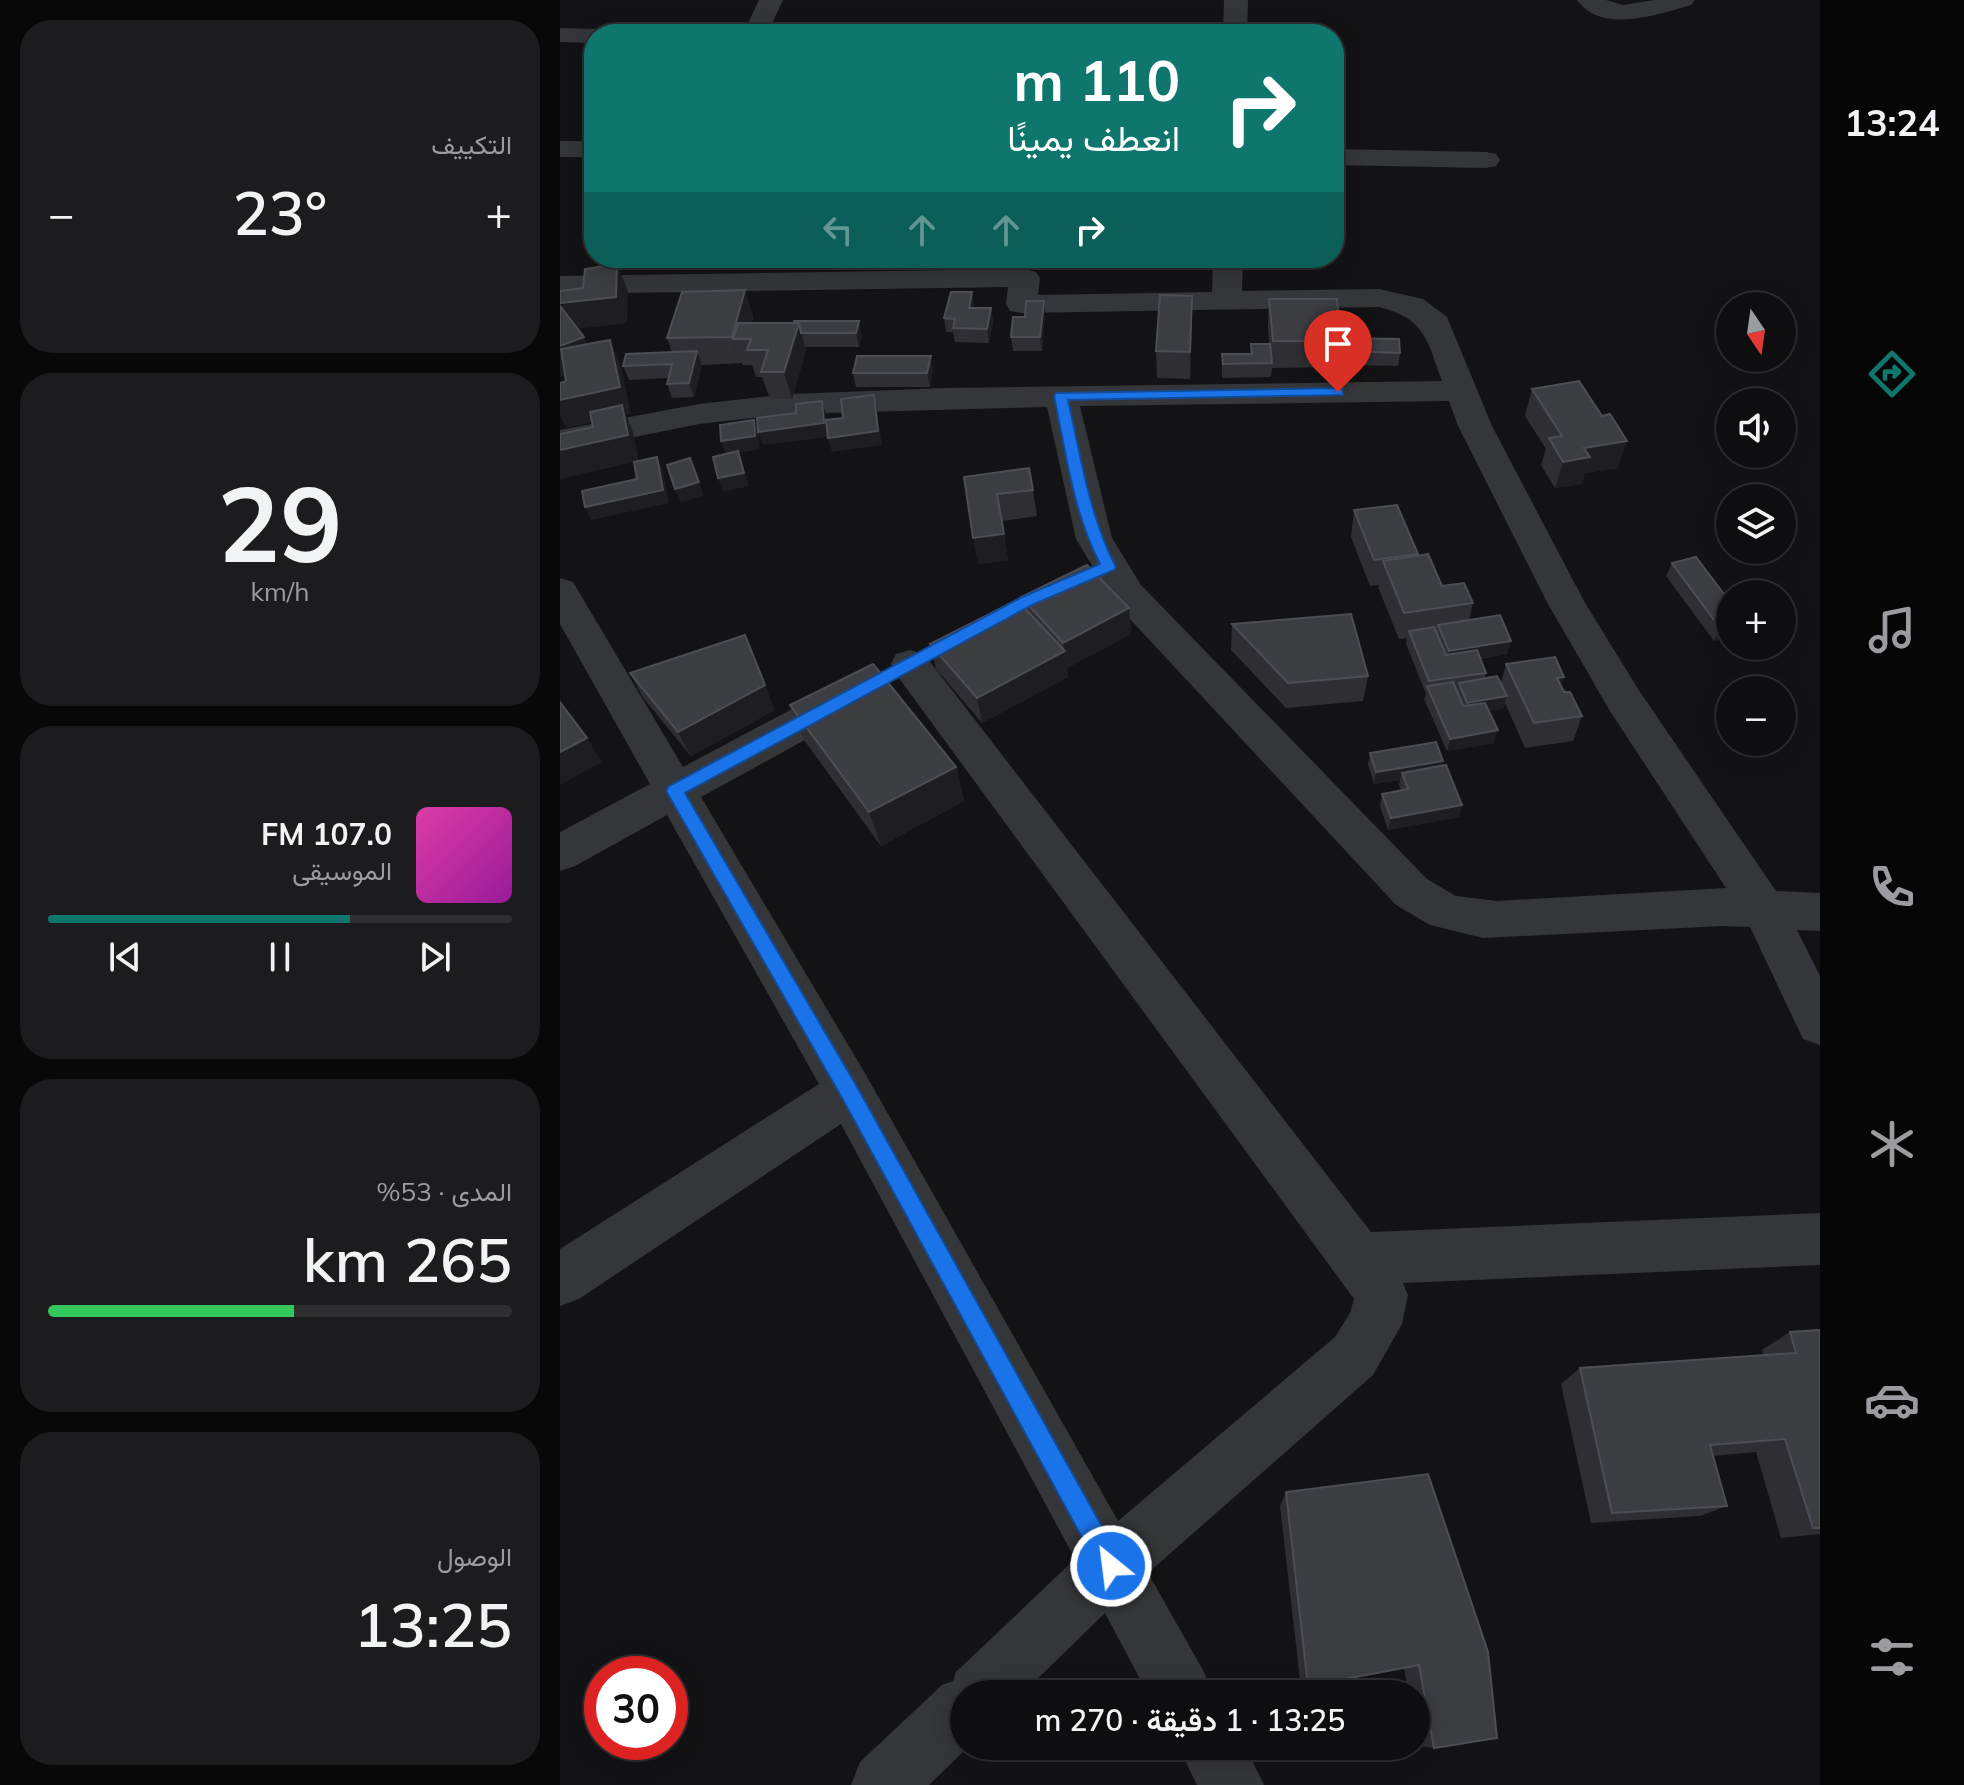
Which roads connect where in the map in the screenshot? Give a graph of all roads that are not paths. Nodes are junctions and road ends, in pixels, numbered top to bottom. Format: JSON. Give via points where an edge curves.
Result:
{"nodes":[{"id":1,"x":771,"y":0,"type":"edge"},
{"id":2,"x":1236,"y":0,"type":"edge"},
{"id":3,"x":1589,"y":0,"type":"edge"},
{"id":4,"x":1683,"y":0,"type":"edge"},
{"id":5,"x":760,"y":24,"type":"edge"},
{"id":6,"x":1235,"y":24,"type":"edge"},
{"id":7,"x":560,"y":35,"type":"edge"},
{"id":8,"x":584,"y":36,"type":"edge"},
{"id":9,"x":560,"y":149,"type":"edge"},
{"id":10,"x":584,"y":149,"type":"edge"},
{"id":11,"x":1344,"y":157,"type":"edge"},
{"id":12,"x":1486,"y":160,"type":"dead end"},
{"id":13,"x":1228,"y":268,"type":"edge"},
{"id":14,"x":653,"y":271,"type":"edge"},
{"id":15,"x":560,"y":285,"type":"edge"},
{"id":16,"x":1227,"y":302,"type":"junction"},
{"id":17,"x":1462,"y":391,"type":"junction"},
{"id":18,"x":1061,"y":396,"type":"junction"},
{"id":19,"x":560,"y":441,"type":"edge"},
{"id":20,"x":1109,"y":567,"type":"junction"},
{"id":21,"x":1071,"y":582,"type":"edge"},
{"id":22,"x":560,"y":591,"type":"edge"},
{"id":23,"x":675,"y":791,"type":"junction"},
{"id":24,"x":560,"y":853,"type":"edge"},
{"id":25,"x":1765,"y":911,"type":"junction"},
{"id":26,"x":1820,"y":912,"type":"edge"},
{"id":27,"x":1820,"y":1024,"type":"edge"},
{"id":28,"x":849,"y":1091,"type":"junction"},
{"id":29,"x":1820,"y":1239,"type":"edge"},
{"id":30,"x":1359,"y":1259,"type":"junction"},
{"id":31,"x":560,"y":1280,"type":"edge"},
{"id":32,"x":1111,"y":1566,"type":"junction"},
{"id":33,"x":993,"y":1680,"type":"edge"},
{"id":34,"x":1174,"y":1680,"type":"edge"},
{"id":35,"x":950,"y":1720,"type":"edge"},
{"id":36,"x":1218,"y":1760,"type":"edge"},
{"id":37,"x":883,"y":1785,"type":"edge"},
{"id":38,"x":1232,"y":1785,"type":"edge"}],
"edges":[{"from":1,"to":5,"type":"street"},
{"from":2,"to":6,"type":"street"},
{"from":3,"to":4,"type":"street","via":[[1604,9],[1628,12]]},
{"from":7,"to":8,"type":"street"},
{"from":9,"to":10,"type":"street"},
{"from":11,"to":12,"type":"street"},
{"from":13,"to":16,"type":"street"},
{"from":14,"to":15,"type":"street"},
{"from":14,"to":16,"type":"street","via":[[1025,278],[1021,304]]},
{"from":16,"to":17,"type":"street","via":[[1379,298],[1412,306],[1436,324]]},
{"from":17,"to":18,"type":"street"},
{"from":17,"to":25,"type":"street","via":[[1516,510],[1567,604]]},
{"from":18,"to":19,"type":"street","via":[[745,408]]},
{"from":18,"to":20,"type":"street","via":[[1085,510]]},
{"from":20,"to":21,"type":"street"},
{"from":20,"to":25,"type":"street","via":[[1152,621],[1401,883],[1429,905],[1447,914],[1485,920],[1722,907]]},
{"from":22,"to":23,"type":"street"},
{"from":23,"to":24,"type":"street"},
{"from":23,"to":28,"type":"street"},
{"from":23,"to":30,"type":"street","via":[[923,657]]},
{"from":25,"to":26,"type":"street"},
{"from":25,"to":27,"type":"street"},
{"from":28,"to":31,"type":"street"},
{"from":28,"to":32,"type":"street"},
{"from":29,"to":30,"type":"street"},
{"from":30,"to":32,"type":"street","via":[[1381,1295],[1375,1324],[1354,1356]]},
{"from":32,"to":33,"type":"street"},
{"from":32,"to":34,"type":"street"},
{"from":35,"to":37,"type":"street"},
{"from":36,"to":38,"type":"street"}]}
